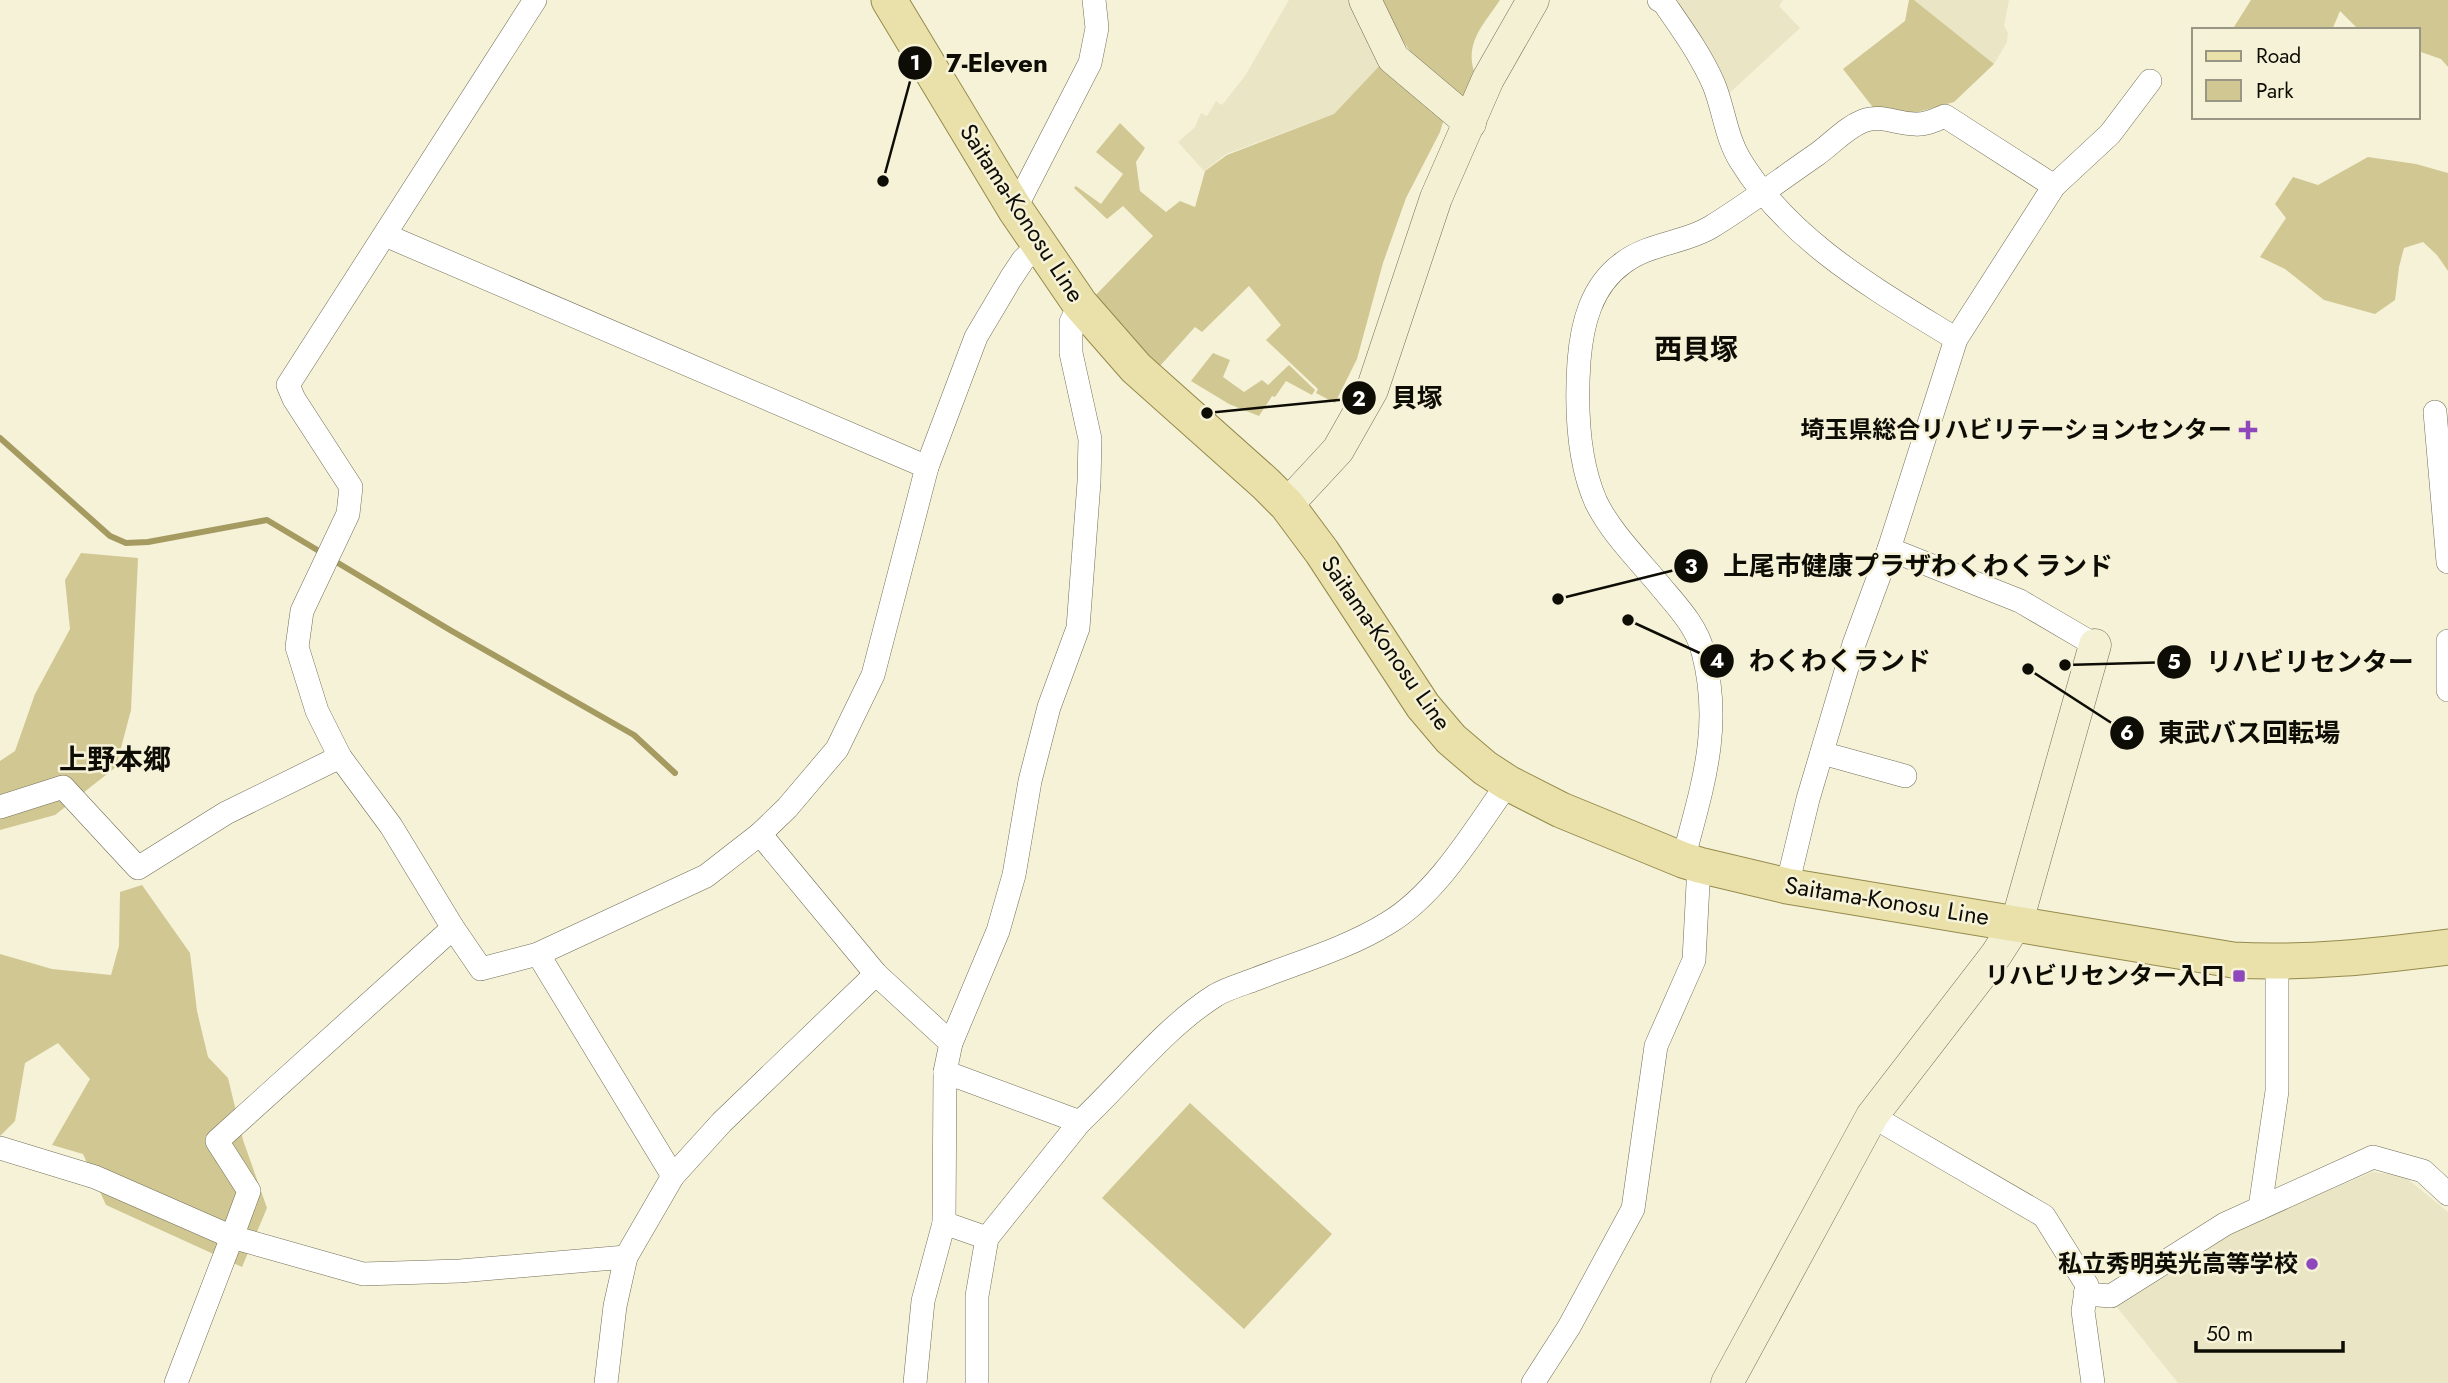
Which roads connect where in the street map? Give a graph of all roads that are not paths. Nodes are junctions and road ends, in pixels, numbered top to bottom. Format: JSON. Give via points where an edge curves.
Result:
{"nodes":[{"id":1,"x":535,"y":0,"type":"edge"},
{"id":2,"x":889,"y":0,"type":"edge"},
{"id":3,"x":1094,"y":0,"type":"edge"},
{"id":4,"x":1365,"y":0,"type":"edge"},
{"id":5,"x":1533,"y":0,"type":"edge"},
{"id":6,"x":1659,"y":0,"type":"edge"},
{"id":7,"x":2150,"y":81,"type":"dead end"},
{"id":8,"x":1470,"y":123,"type":"junction"},
{"id":9,"x":2054,"y":186,"type":"junction"},
{"id":10,"x":1761,"y":192,"type":"junction"},
{"id":11,"x":1015,"y":209,"type":"junction"},
{"id":12,"x":385,"y":235,"type":"junction"},
{"id":13,"x":1039,"y":245,"type":"junction"},
{"id":14,"x":1080,"y":304,"type":"junction"},
{"id":15,"x":1956,"y":339,"type":"junction"},
{"id":16,"x":2435,"y":412,"type":"dead end"},
{"id":17,"x":927,"y":467,"type":"junction"},
{"id":18,"x":1287,"y":505,"type":"junction"},
{"id":19,"x":1889,"y":549,"type":"junction"},
{"id":20,"x":2448,"y":562,"type":"edge"},
{"id":21,"x":2448,"y":641,"type":"edge"},
{"id":22,"x":2095,"y":645,"type":"joint"},
{"id":23,"x":2448,"y":690,"type":"edge"},
{"id":24,"x":1822,"y":753,"type":"junction"},
{"id":25,"x":340,"y":757,"type":"junction"},
{"id":26,"x":1905,"y":776,"type":"dead end"},
{"id":27,"x":1508,"y":783,"type":"junction"},
{"id":28,"x":0,"y":807,"type":"edge"},
{"id":29,"x":760,"y":834,"type":"junction"},
{"id":30,"x":1691,"y":863,"type":"junction"},
{"id":31,"x":1787,"y":886,"type":"junction"},
{"id":32,"x":2017,"y":922,"type":"junction"},
{"id":33,"x":453,"y":928,"type":"junction"},
{"id":34,"x":2448,"y":947,"type":"edge"},
{"id":35,"x":538,"y":954,"type":"junction"},
{"id":36,"x":2277,"y":962,"type":"junction"},
{"id":37,"x":876,"y":974,"type":"junction"},
{"id":38,"x":951,"y":1043,"type":"junction"},
{"id":39,"x":945,"y":1072,"type":"junction"},
{"id":40,"x":1872,"y":1115,"type":"junction"},
{"id":41,"x":1080,"y":1122,"type":"junction"},
{"id":42,"x":0,"y":1148,"type":"edge"},
{"id":43,"x":673,"y":1176,"type":"junction"},
{"id":44,"x":2448,"y":1194,"type":"edge"},
{"id":45,"x":2260,"y":1209,"type":"junction"},
{"id":46,"x":944,"y":1223,"type":"junction"},
{"id":47,"x":232,"y":1237,"type":"junction"},
{"id":48,"x":987,"y":1238,"type":"junction"},
{"id":49,"x":626,"y":1257,"type":"junction"},
{"id":50,"x":2085,"y":1294,"type":"junction"},
{"id":51,"x":176,"y":1383,"type":"edge"},
{"id":52,"x":606,"y":1383,"type":"edge"},
{"id":53,"x":915,"y":1383,"type":"edge"},
{"id":54,"x":977,"y":1383,"type":"edge"},
{"id":55,"x":1533,"y":1383,"type":"edge"},
{"id":56,"x":1727,"y":1383,"type":"edge"},
{"id":57,"x":2093,"y":1383,"type":"edge"}],
"edges":[{"from":1,"to":12,"type":"street"},
{"from":2,"to":11,"type":"main road","name":"Saitama-Konosu Line"},
{"from":3,"to":11,"type":"street","via":[[1097,28],[1090,63]]},
{"from":4,"to":8,"type":"street","via":[[1392,58]]},
{"from":5,"to":8,"type":"street","via":[[1495,66]]},
{"from":6,"to":10,"type":"street","via":[[1691,41],[1714,86],[1727,134]]},
{"from":7,"to":9,"type":"street","via":[[2110,134]]},
{"from":8,"to":18,"type":"street","via":[[1436,198],[1372,390],[1338,450]]},
{"from":9,"to":10,"type":"street","via":[[1945,116],[1914,125],[1872,118],[1862,121]]},
{"from":9,"to":15,"type":"street"},
{"from":10,"to":15,"type":"street","via":[[1854,276]]},
{"from":10,"to":30,"type":"street","via":[[1708,229],[1623,262],[1605,279],[1581,331],[1577,409],[1585,470],[1612,528],[1696,633],[1708,675],[1712,735]]},
{"from":11,"to":13,"type":"main road","name":"Saitama-Konosu Line"},
{"from":12,"to":17,"type":"street"},
{"from":12,"to":25,"type":"street","via":[[288,385],[351,487],[348,514],[302,611],[297,647],[317,711]]},
{"from":13,"to":14,"type":"main road","name":"Saitama-Konosu Line"},
{"from":13,"to":17,"type":"street","via":[[1011,278],[976,337]]},
{"from":14,"to":18,"type":"main road","name":"Saitama-Konosu Line","via":[[1136,368]]},
{"from":14,"to":38,"type":"street","via":[[1071,322],[1071,353],[1090,439],[1090,482],[1078,628],[1049,708],[998,931]]},
{"from":15,"to":19,"type":"street"},
{"from":16,"to":20,"type":"street"},
{"from":17,"to":29,"type":"street","via":[[873,675],[837,750]]},
{"from":18,"to":27,"type":"main road","name":"Saitama-Konosu Line","via":[[1423,706],[1467,754]]},
{"from":19,"to":22,"type":"street","via":[[2020,601]]},
{"from":19,"to":24,"type":"street","via":[[1854,644]]},
{"from":21,"to":23,"type":"street"},
{"from":22,"to":32,"type":"street"},
{"from":24,"to":26,"type":"street"},
{"from":24,"to":31,"type":"street"},
{"from":25,"to":28,"type":"street","via":[[226,813],[138,868],[63,787]]},
{"from":25,"to":33,"type":"street","via":[[391,826]]},
{"from":27,"to":30,"type":"main road","name":"Saitama-Konosu Line","via":[[1561,810]]},
{"from":27,"to":41,"type":"street","via":[[1450,864],[1419,899],[1389,923],[1218,994],[1170,1031]]},
{"from":29,"to":35,"type":"street","via":[[706,877]]},
{"from":29,"to":37,"type":"street"},
{"from":30,"to":31,"type":"main road","name":"Saitama-Konosu Line"},
{"from":30,"to":55,"type":"street","via":[[1694,960],[1657,1046],[1633,1209]]},
{"from":31,"to":32,"type":"main road","name":"Saitama-Konosu Line"},
{"from":32,"to":36,"type":"main road","name":"Saitama-Konosu Line","via":[[2233,960]]},
{"from":32,"to":40,"type":"street"},
{"from":33,"to":35,"type":"street","via":[[481,969]]},
{"from":33,"to":47,"type":"street","via":[[217,1141],[249,1191]]},
{"from":34,"to":36,"type":"main road","name":"Saitama-Konosu Line","via":[[2354,959]]},
{"from":35,"to":43,"type":"street"},
{"from":36,"to":45,"type":"street","via":[[2277,1091]]},
{"from":37,"to":38,"type":"street"},
{"from":37,"to":43,"type":"street","via":[[722,1122]]},
{"from":38,"to":39,"type":"street"},
{"from":39,"to":41,"type":"street"},
{"from":39,"to":46,"type":"street"},
{"from":40,"to":50,"type":"street","via":[[2044,1216],[2087,1285]]},
{"from":40,"to":56,"type":"street"},
{"from":41,"to":48,"type":"street"},
{"from":42,"to":47,"type":"street","via":[[95,1177]]},
{"from":43,"to":49,"type":"street"},
{"from":44,"to":45,"type":"street","via":[[2423,1171],[2373,1157]]},
{"from":45,"to":50,"type":"street","via":[[2225,1224],[2111,1296]]},
{"from":46,"to":48,"type":"street"},
{"from":46,"to":53,"type":"street","via":[[923,1301]]},
{"from":47,"to":49,"type":"street","via":[[363,1274]]},
{"from":47,"to":51,"type":"street"},
{"from":48,"to":54,"type":"street","via":[[977,1296]]},
{"from":49,"to":52,"type":"street"},
{"from":50,"to":57,"type":"street","via":[[2083,1311]]}]}
